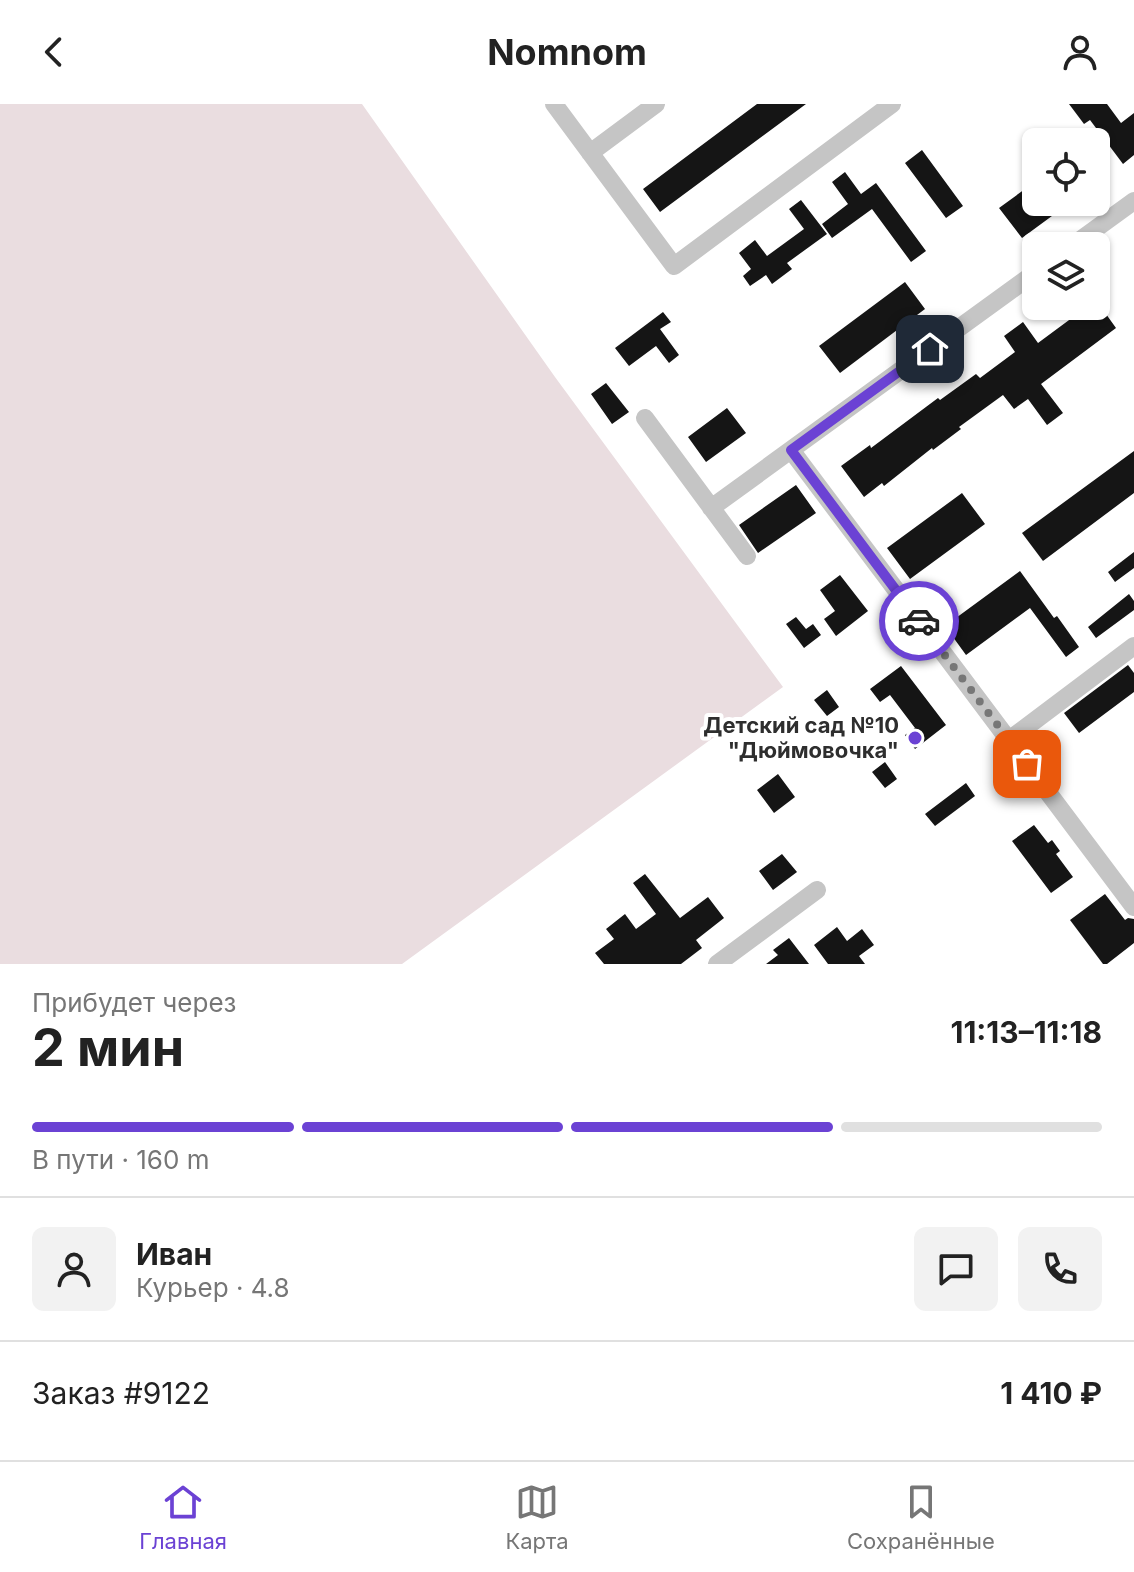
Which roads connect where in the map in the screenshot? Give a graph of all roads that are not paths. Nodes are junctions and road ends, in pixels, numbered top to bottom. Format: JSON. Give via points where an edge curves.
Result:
{"nodes":[{"id":1,"x":554,"y":104,"type":"edge"},
{"id":2,"x":656,"y":104,"type":"edge"},
{"id":3,"x":892,"y":104,"type":"edge"},
{"id":4,"x":590,"y":153,"type":"junction"},
{"id":5,"x":1134,"y":201,"type":"edge"},
{"id":6,"x":1091,"y":232,"type":"edge"},
{"id":7,"x":1022,"y":282,"type":"edge"},
{"id":8,"x":645,"y":418,"type":"dead end"},
{"id":9,"x":791,"y":450,"type":"junction"},
{"id":10,"x":711,"y":508,"type":"junction"},
{"id":11,"x":747,"y":556,"type":"dead end"},
{"id":12,"x":1134,"y":646,"type":"edge"},
{"id":13,"x":1009,"y":740,"type":"junction"},
{"id":14,"x":817,"y":890,"type":"dead end"},
{"id":15,"x":1134,"y":907,"type":"edge"},
{"id":16,"x":717,"y":964,"type":"edge"}],
"edges":[{"from":1,"to":4,"type":"street"},
{"from":2,"to":4,"type":"street"},
{"from":3,"to":4,"type":"street","via":[[674,266]]},
{"from":5,"to":6,"type":"street"},
{"from":7,"to":9,"type":"street"},
{"from":8,"to":10,"type":"street"},
{"from":9,"to":10,"type":"street"},
{"from":9,"to":13,"type":"street"},
{"from":10,"to":11,"type":"street"},
{"from":12,"to":13,"type":"street"},
{"from":13,"to":15,"type":"street"},
{"from":14,"to":16,"type":"street"}]}
